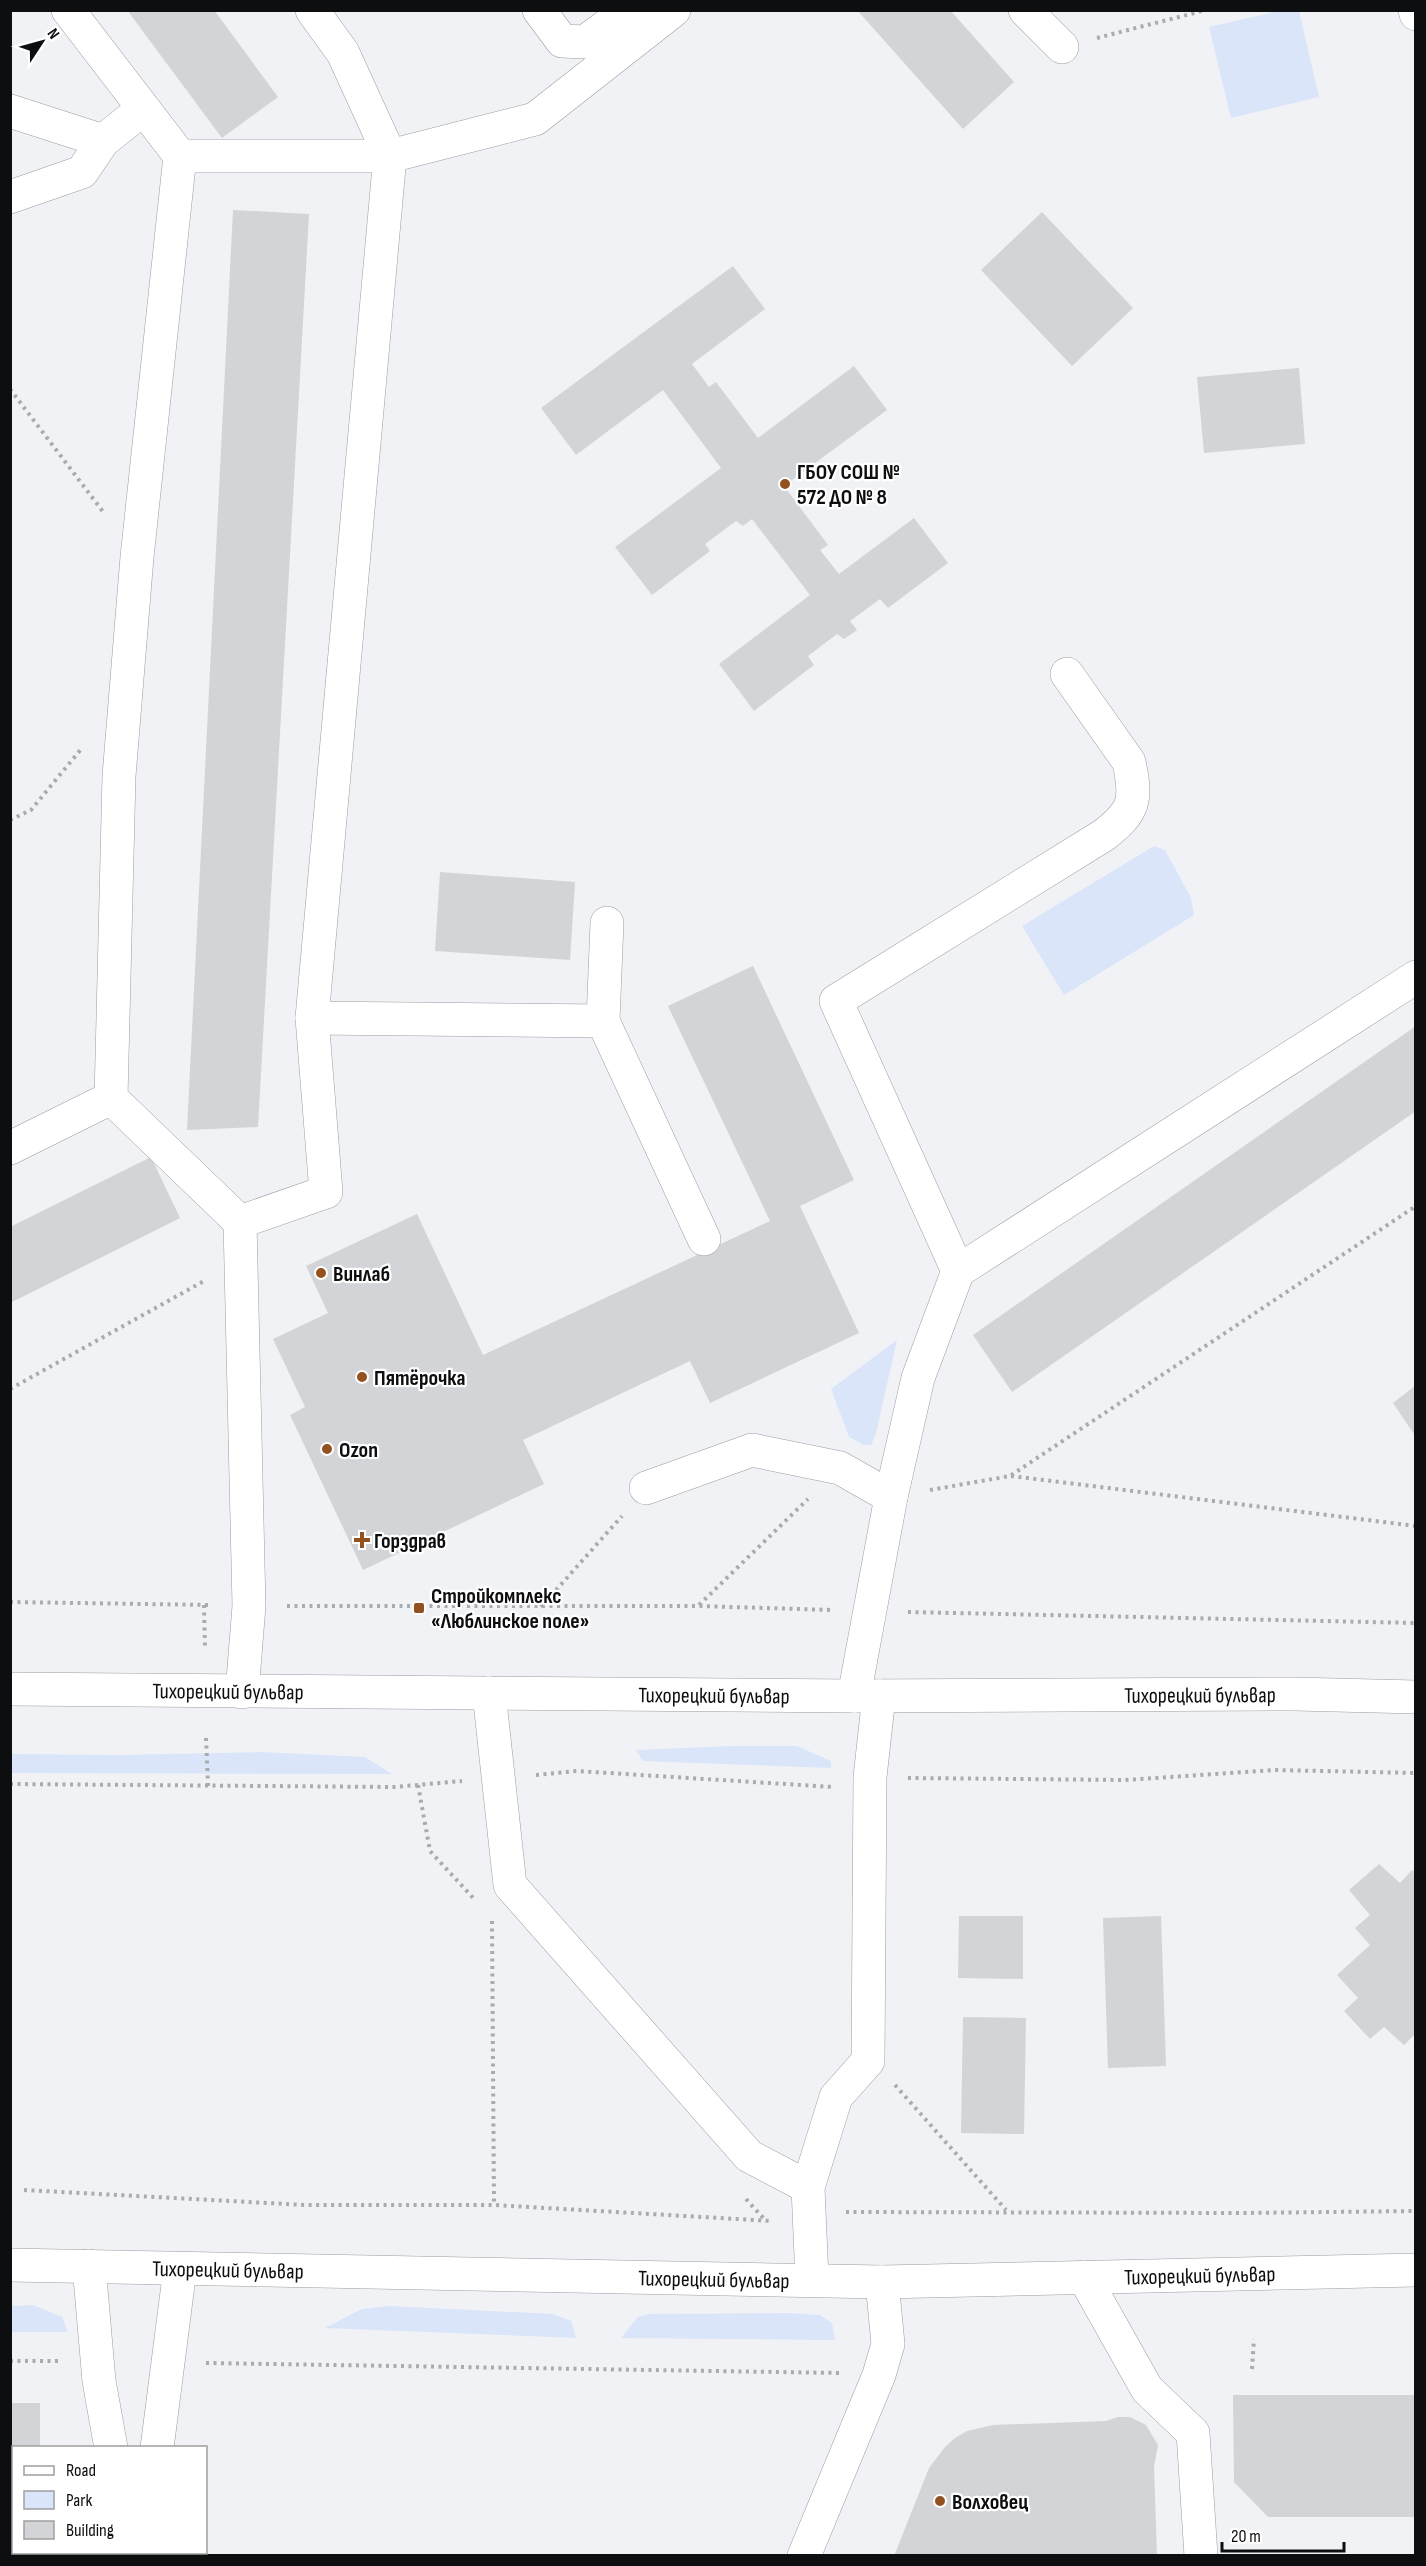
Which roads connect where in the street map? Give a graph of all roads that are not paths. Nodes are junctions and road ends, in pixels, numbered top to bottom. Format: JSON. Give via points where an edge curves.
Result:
{"nodes":[{"id":1,"x":68,"y":10,"type":"edge"},
{"id":2,"x":312,"y":10,"type":"edge"},
{"id":3,"x":539,"y":10,"type":"edge"},
{"id":4,"x":628,"y":10,"type":"edge"},
{"id":5,"x":674,"y":10,"type":"edge"},
{"id":6,"x":1025,"y":10,"type":"edge"},
{"id":7,"x":1062,"y":47,"type":"road end"},
{"id":8,"x":143,"y":109,"type":"junction"},
{"id":9,"x":10,"y":111,"type":"edge"},
{"id":10,"x":103,"y":141,"type":"junction"},
{"id":11,"x":180,"y":156,"type":"junction"},
{"id":12,"x":390,"y":156,"type":"junction"},
{"id":13,"x":10,"y":197,"type":"edge"},
{"id":14,"x":1067,"y":674,"type":"dead end"},
{"id":15,"x":607,"y":923,"type":"dead end"},
{"id":16,"x":1416,"y":976,"type":"edge"},
{"id":17,"x":312,"y":1017,"type":"junction"},
{"id":18,"x":603,"y":1021,"type":"junction"},
{"id":19,"x":111,"y":1098,"type":"junction"},
{"id":20,"x":10,"y":1148,"type":"edge"},
{"id":21,"x":240,"y":1222,"type":"junction"},
{"id":22,"x":704,"y":1239,"type":"dead end"},
{"id":23,"x":958,"y":1271,"type":"junction"},
{"id":24,"x":646,"y":1488,"type":"road end"},
{"id":25,"x":891,"y":1497,"type":"junction"},
{"id":26,"x":10,"y":1689,"type":"edge"},
{"id":27,"x":242,"y":1692,"type":"junction"},
{"id":28,"x":489,"y":1693,"type":"junction"},
{"id":29,"x":867,"y":1696,"type":"junction"},
{"id":30,"x":1416,"y":1697,"type":"edge"},
{"id":31,"x":808,"y":2187,"type":"junction"},
{"id":32,"x":10,"y":2265,"type":"edge"},
{"id":33,"x":89,"y":2266,"type":"junction"},
{"id":34,"x":180,"y":2269,"type":"junction"},
{"id":35,"x":1416,"y":2270,"type":"edge"},
{"id":36,"x":1084,"y":2277,"type":"junction"},
{"id":37,"x":812,"y":2279,"type":"junction"},
{"id":38,"x":882,"y":2282,"type":"junction"},
{"id":39,"x":111,"y":2446,"type":"edge"},
{"id":40,"x":157,"y":2446,"type":"edge"},
{"id":41,"x":804,"y":2556,"type":"edge"},
{"id":42,"x":1201,"y":2556,"type":"edge"}],
"edges":[{"from":1,"to":8,"type":"street"},
{"from":2,"to":12,"type":"street","via":[[343,53]]},
{"from":3,"to":4,"type":"street","via":[[562,41],[585,42]]},
{"from":5,"to":12,"type":"street","via":[[535,119]]},
{"from":6,"to":7,"type":"street"},
{"from":8,"to":10,"type":"street"},
{"from":8,"to":11,"type":"street"},
{"from":9,"to":10,"type":"street"},
{"from":10,"to":13,"type":"street","via":[[82,172]]},
{"from":11,"to":12,"type":"street"},
{"from":11,"to":19,"type":"street","via":[[137,557],[119,776]]},
{"from":12,"to":17,"type":"street"},
{"from":14,"to":23,"type":"street","via":[[1129,762],[1132,805],[1125,819],[836,1001]]},
{"from":15,"to":18,"type":"street"},
{"from":16,"to":23,"type":"street"},
{"from":17,"to":18,"type":"street"},
{"from":17,"to":21,"type":"street","via":[[326,1192]]},
{"from":18,"to":22,"type":"street"},
{"from":19,"to":20,"type":"street"},
{"from":19,"to":21,"type":"street"},
{"from":21,"to":27,"type":"street","via":[[249,1606]]},
{"from":23,"to":25,"type":"street","via":[[918,1378]]},
{"from":24,"to":25,"type":"street","via":[[752,1450],[840,1468]]},
{"from":25,"to":29,"type":"street","via":[[869,1611]]},
{"from":26,"to":27,"type":"street","name":"Тихорецкий бульвар"},
{"from":27,"to":28,"type":"street","name":"Тихорецкий бульвар"},
{"from":28,"to":29,"type":"street","name":"Тихорецкий бульвар"},
{"from":28,"to":31,"type":"street","via":[[510,1885],[749,2156]]},
{"from":29,"to":30,"type":"street","name":"Тихорецкий бульвар"},
{"from":29,"to":31,"type":"street","via":[[867,2061],[837,2097]]},
{"from":31,"to":37,"type":"street"},
{"from":32,"to":33,"type":"street","name":"Тихорецкий бульвар"},
{"from":33,"to":34,"type":"street","name":"Тихорецкий бульвар"},
{"from":33,"to":39,"type":"street","via":[[99,2381]]},
{"from":34,"to":37,"type":"street","name":"Тихорецкий бульвар"},
{"from":34,"to":40,"type":"street"},
{"from":35,"to":36,"type":"street","name":"Тихорецкий бульвар"},
{"from":36,"to":38,"type":"street","name":"Тихорецкий бульвар"},
{"from":36,"to":42,"type":"street","via":[[1147,2390],[1193,2433]]},
{"from":37,"to":38,"type":"street","name":"Тихорецкий бульвар"},
{"from":38,"to":41,"type":"street","via":[[888,2344],[879,2375]]}]}
